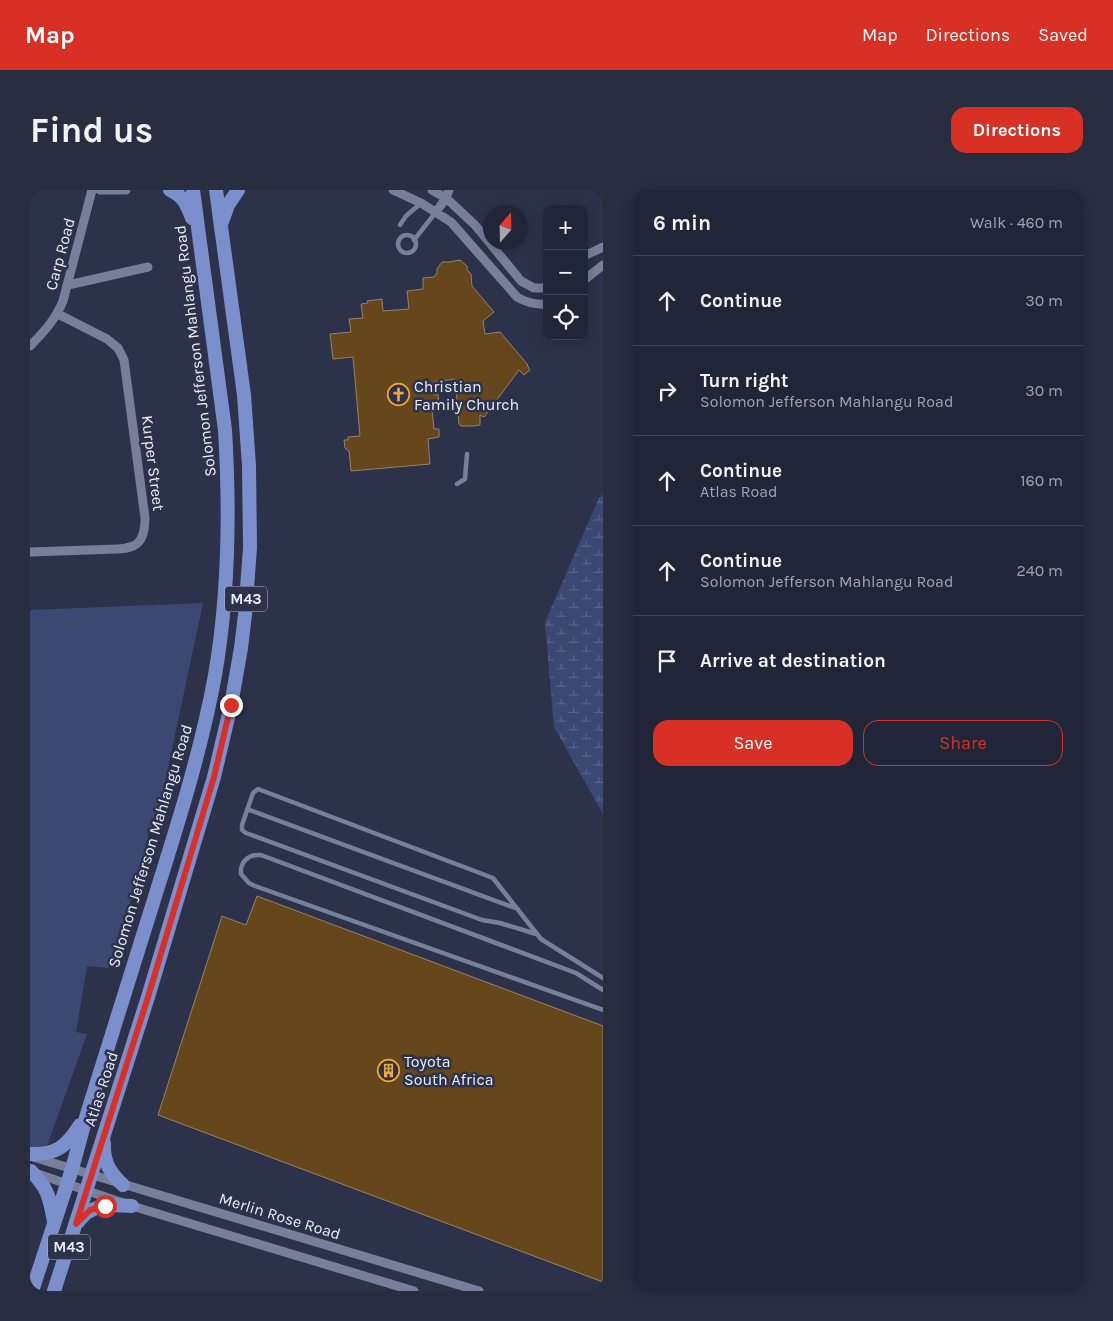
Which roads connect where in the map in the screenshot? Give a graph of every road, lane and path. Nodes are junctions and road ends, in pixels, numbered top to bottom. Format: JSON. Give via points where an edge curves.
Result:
{"nodes":[{"id":1,"x":92,"y":190,"type":"edge"},
{"id":2,"x":100,"y":190,"type":"edge"},
{"id":3,"x":126,"y":190,"type":"edge"},
{"id":4,"x":170,"y":190,"type":"edge"},
{"id":5,"x":193,"y":190,"type":"edge"},
{"id":6,"x":216,"y":190,"type":"edge"},
{"id":7,"x":238,"y":190,"type":"edge"},
{"id":8,"x":393,"y":190,"type":"edge"},
{"id":9,"x":435,"y":190,"type":"edge"},
{"id":10,"x":448,"y":194,"type":"edge"},
{"id":11,"x":421,"y":203,"type":"junction"},
{"id":12,"x":436,"y":212,"type":"junction"},
{"id":13,"x":400,"y":225,"type":"dead end"},
{"id":14,"x":222,"y":228,"type":"junction"},
{"id":15,"x":200,"y":239,"type":"junction"},
{"id":16,"x":414,"y":240,"type":"dead end"},
{"id":17,"x":603,"y":247,"type":"edge"},
{"id":18,"x":588,"y":254,"type":"edge"},
{"id":19,"x":603,"y":266,"type":"edge"},
{"id":20,"x":148,"y":267,"type":"dead end"},
{"id":21,"x":588,"y":277,"type":"edge"},
{"id":22,"x":68,"y":285,"type":"junction"},
{"id":23,"x":543,"y":288,"type":"edge"},
{"id":24,"x":543,"y":305,"type":"edge"},
{"id":25,"x":58,"y":314,"type":"junction"},
{"id":26,"x":30,"y":346,"type":"edge"},
{"id":27,"x":466,"y":454,"type":"dead end"},
{"id":28,"x":457,"y":484,"type":"dead end"},
{"id":29,"x":30,"y":552,"type":"edge"},
{"id":30,"x":247,"y":809,"type":"junction"},
{"id":31,"x":518,"y":909,"type":"junction"},
{"id":32,"x":536,"y":934,"type":"junction"},
{"id":33,"x":603,"y":978,"type":"edge"},
{"id":34,"x":603,"y":990,"type":"edge"},
{"id":35,"x":603,"y":1010,"type":"edge"},
{"id":36,"x":87,"y":1114,"type":"junction"},
{"id":37,"x":104,"y":1135,"type":"junction"},
{"id":38,"x":30,"y":1155,"type":"edge"},
{"id":39,"x":72,"y":1169,"type":"junction"},
{"id":40,"x":30,"y":1171,"type":"edge"},
{"id":41,"x":91,"y":1175,"type":"junction"},
{"id":42,"x":67,"y":1184,"type":"junction"},
{"id":43,"x":123,"y":1185,"type":"junction"},
{"id":44,"x":86,"y":1191,"type":"junction"},
{"id":45,"x":132,"y":1206,"type":"junction"},
{"id":46,"x":54,"y":1222,"type":"junction"},
{"id":47,"x":76,"y":1224,"type":"junction"},
{"id":48,"x":32,"y":1291,"type":"edge"},
{"id":49,"x":54,"y":1291,"type":"edge"},
{"id":50,"x":414,"y":1291,"type":"edge"},
{"id":51,"x":479,"y":1291,"type":"edge"}],
"edges":[{"from":1,"to":22,"type":"street","name":"Carp Road"},
{"from":2,"to":3,"type":"street"},
{"from":4,"to":15,"type":"main road","via":[[185,200]]},
{"from":5,"to":15,"type":"main road","name":"Solomon Jefferson Mahlangu Road","number":"M43"},
{"from":6,"to":14,"type":"main road","number":"M43"},
{"from":7,"to":14,"type":"main road","via":[[228,204]]},
{"from":8,"to":11,"type":"street"},
{"from":9,"to":10,"type":"street"},
{"from":9,"to":11,"type":"street"},
{"from":10,"to":12,"type":"street"},
{"from":10,"to":23,"type":"street","via":[[521,281],[527,286]]},
{"from":11,"to":12,"type":"street"},
{"from":11,"to":13,"type":"lane"},
{"from":12,"to":16,"type":"lane"},
{"from":12,"to":24,"type":"street","via":[[458,229],[518,297]]},
{"from":14,"to":37,"type":"main road","name":"Atlas Road","number":"M43","via":[[244,395],[249,466],[250,548],[245,615],[231,705],[216,768]]},
{"from":15,"to":36,"type":"main road","name":"Solomon Jefferson Mahlangu Road","number":"M43","via":[[227,461],[228,538],[219,643],[207,714],[190,784]]},
{"from":17,"to":18,"type":"street"},
{"from":19,"to":21,"type":"street"},
{"from":20,"to":22,"type":"street"},
{"from":22,"to":25,"type":"street","name":"Carp Road"},
{"from":25,"to":26,"type":"street","name":"Carp Road"},
{"from":25,"to":29,"type":"street","name":"Kurper Street","via":[[114,343],[122,354],[145,526],[137,544],[126,548]]},
{"from":27,"to":28,"type":"lane","via":[[465,479]]},
{"from":30,"to":31,"type":"lane"},
{"from":30,"to":31,"type":"lane","via":[[256,789],[276,796],[489,876]]},
{"from":30,"to":32,"type":"lane","via":[[242,828],[246,833],[482,920]]},
{"from":31,"to":32,"type":"lane"},
{"from":32,"to":33,"type":"lane"},
{"from":34,"to":35,"type":"lane","via":[[576,973],[261,855],[246,858],[241,866],[241,874],[255,886]]},
{"from":36,"to":38,"type":"main road","via":[[66,1144],[47,1153]]},
{"from":36,"to":39,"type":"main road","name":"Solomon Jefferson Mahlangu Road","number":"M43"},
{"from":37,"to":41,"type":"main road","name":"Atlas Road","number":"M43"},
{"from":37,"to":43,"type":"main road","via":[[106,1163]]},
{"from":38,"to":39,"type":"street","name":"Merlin Rose Road"},
{"from":39,"to":41,"type":"street","name":"Merlin Rose Road"},
{"from":39,"to":42,"type":"main road","name":"Solomon Jefferson Mahlangu Road","number":"M43"},
{"from":40,"to":42,"type":"street","name":"Merlin Rose Road"},
{"from":40,"to":46,"type":"main road","via":[[45,1187]]},
{"from":41,"to":43,"type":"street","name":"Merlin Rose Road"},
{"from":41,"to":44,"type":"main road","name":"Atlas Road","number":"M43"},
{"from":42,"to":44,"type":"street","name":"Merlin Rose Road"},
{"from":42,"to":46,"type":"main road","name":"Solomon Jefferson Mahlangu Road","number":"M43"},
{"from":43,"to":51,"type":"street","name":"Merlin Rose Road"},
{"from":44,"to":45,"type":"street","name":"Merlin Rose Road"},
{"from":44,"to":47,"type":"main road","number":"M43"},
{"from":45,"to":47,"type":"main road","via":[[94,1209]]},
{"from":45,"to":50,"type":"street","name":"Merlin Rose Road"},
{"from":46,"to":48,"type":"main road","name":"Solomon Jefferson Mahlangu Road","number":"M43"},
{"from":47,"to":49,"type":"main road","number":"M43"}]}
